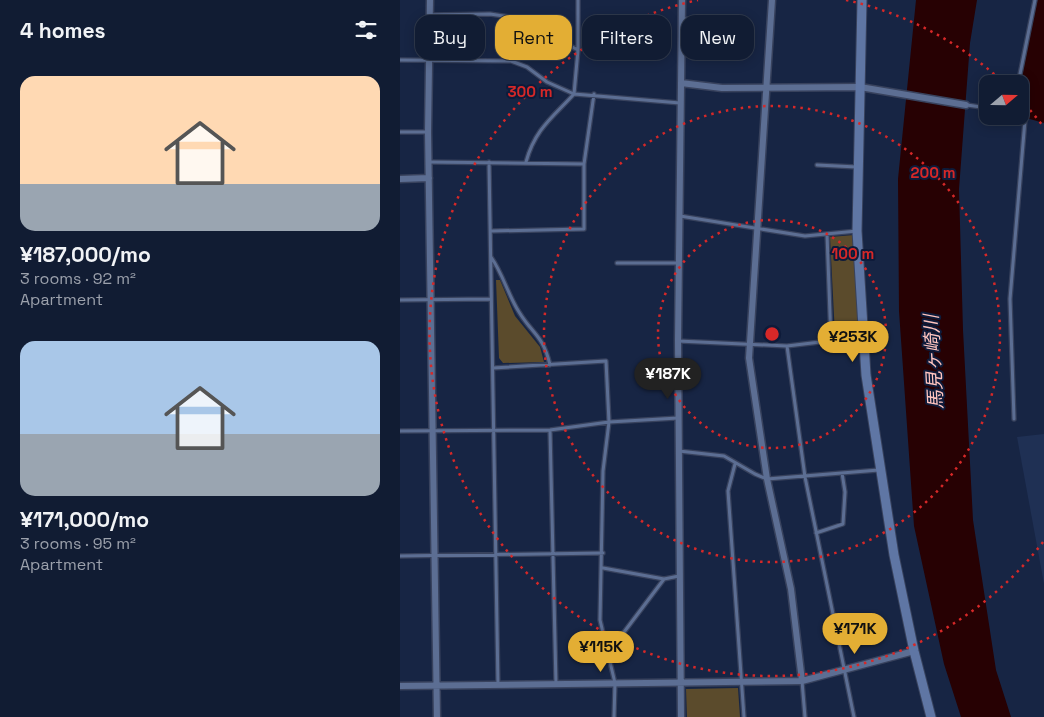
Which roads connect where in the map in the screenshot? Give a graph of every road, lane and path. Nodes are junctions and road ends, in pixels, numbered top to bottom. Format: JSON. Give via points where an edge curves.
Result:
{"nodes":[{"id":1,"x":430,"y":0,"type":"edge"},
{"id":2,"x":578,"y":0,"type":"edge"},
{"id":3,"x":682,"y":0,"type":"edge"},
{"id":4,"x":772,"y":0,"type":"edge"},
{"id":5,"x":862,"y":0,"type":"edge"},
{"id":6,"x":1035,"y":0,"type":"edge"},
{"id":7,"x":430,"y":15,"type":"joint"},
{"id":8,"x":682,"y":15,"type":"edge"},
{"id":9,"x":578,"y":50,"type":"junction"},
{"id":10,"x":400,"y":60,"type":"edge"},
{"id":11,"x":681,"y":60,"type":"edge"},
{"id":12,"x":428,"y":61,"type":"junction"},
{"id":13,"x":1020,"y":75,"type":"edge"},
{"id":14,"x":681,"y":83,"type":"junction"},
{"id":15,"x":766,"y":87,"type":"junction"},
{"id":16,"x":860,"y":87,"type":"junction"},
{"id":17,"x":574,"y":94,"type":"junction"},
{"id":18,"x":594,"y":94,"type":"junction"},
{"id":19,"x":681,"y":104,"type":"junction"},
{"id":20,"x":966,"y":105,"type":"joint"},
{"id":21,"x":979,"y":107,"type":"edge"},
{"id":22,"x":1025,"y":125,"type":"edge"},
{"id":23,"x":400,"y":132,"type":"edge"},
{"id":24,"x":428,"y":132,"type":"junction"},
{"id":25,"x":429,"y":162,"type":"junction"},
{"id":26,"x":489,"y":162,"type":"junction"},
{"id":27,"x":526,"y":162,"type":"junction"},
{"id":28,"x":584,"y":164,"type":"junction"},
{"id":29,"x":817,"y":165,"type":"dead end"},
{"id":30,"x":858,"y":167,"type":"junction"},
{"id":31,"x":428,"y":178,"type":"junction"},
{"id":32,"x":400,"y":179,"type":"edge"},
{"id":33,"x":680,"y":216,"type":"junction"},
{"id":34,"x":757,"y":230,"type":"junction"},
{"id":35,"x":491,"y":231,"type":"junction"},
{"id":36,"x":858,"y":231,"type":"junction"},
{"id":37,"x":827,"y":234,"type":"junction"},
{"id":38,"x":491,"y":256,"type":"junction"},
{"id":39,"x":617,"y":263,"type":"dead end"},
{"id":40,"x":680,"y":263,"type":"junction"},
{"id":41,"x":491,"y":299,"type":"junction"},
{"id":42,"x":400,"y":300,"type":"edge"},
{"id":43,"x":431,"y":300,"type":"junction"},
{"id":44,"x":862,"y":337,"type":"junction"},
{"id":45,"x":678,"y":341,"type":"junction"},
{"id":46,"x":831,"y":341,"type":"junction"},
{"id":47,"x":749,"y":343,"type":"junction"},
{"id":48,"x":787,"y":346,"type":"junction"},
{"id":49,"x":550,"y":365,"type":"junction"},
{"id":50,"x":493,"y":368,"type":"junction"},
{"id":51,"x":679,"y":418,"type":"junction"},
{"id":52,"x":1014,"y":419,"type":"dead end"},
{"id":53,"x":609,"y":422,"type":"junction"},
{"id":54,"x":550,"y":430,"type":"junction"},
{"id":55,"x":400,"y":431,"type":"edge"},
{"id":56,"x":432,"y":431,"type":"junction"},
{"id":57,"x":493,"y":431,"type":"junction"},
{"id":58,"x":678,"y":451,"type":"junction"},
{"id":59,"x":735,"y":464,"type":"junction"},
{"id":60,"x":880,"y":470,"type":"junction"},
{"id":61,"x":842,"y":473,"type":"junction"},
{"id":62,"x":805,"y":476,"type":"junction"},
{"id":63,"x":768,"y":478,"type":"junction"},
{"id":64,"x":816,"y":534,"type":"junction"},
{"id":65,"x":603,"y":553,"type":"junction"},
{"id":66,"x":553,"y":554,"type":"junction"},
{"id":67,"x":435,"y":555,"type":"junction"},
{"id":68,"x":400,"y":556,"type":"edge"},
{"id":69,"x":495,"y":556,"type":"junction"},
{"id":70,"x":603,"y":568,"type":"junction"},
{"id":71,"x":679,"y":576,"type":"junction"},
{"id":72,"x":664,"y":579,"type":"junction"},
{"id":73,"x":914,"y":651,"type":"junction"},
{"id":74,"x":608,"y":652,"type":"junction"},
{"id":75,"x":843,"y":668,"type":"junction"},
{"id":76,"x":680,"y":681,"type":"junction"},
{"id":77,"x":802,"y":681,"type":"junction"},
{"id":78,"x":741,"y":682,"type":"junction"},
{"id":79,"x":615,"y":683,"type":"junction"},
{"id":80,"x":556,"y":684,"type":"junction"},
{"id":81,"x":400,"y":686,"type":"edge"},
{"id":82,"x":437,"y":686,"type":"junction"},
{"id":83,"x":498,"y":686,"type":"junction"},
{"id":84,"x":437,"y":717,"type":"edge"},
{"id":85,"x":614,"y":717,"type":"edge"},
{"id":86,"x":681,"y":717,"type":"edge"},
{"id":87,"x":744,"y":717,"type":"edge"},
{"id":88,"x":805,"y":717,"type":"edge"},
{"id":89,"x":854,"y":717,"type":"edge"},
{"id":90,"x":931,"y":717,"type":"edge"}],
"edges":[{"from":1,"to":7,"type":"street"},
{"from":2,"to":9,"type":"lane"},
{"from":3,"to":8,"type":"street"},
{"from":4,"to":15,"type":"street"},
{"from":5,"to":16,"type":"street"},
{"from":6,"to":13,"type":"lane"},
{"from":7,"to":9,"type":"lane","via":[[490,14],[517,18]]},
{"from":9,"to":17,"type":"lane"},
{"from":10,"to":12,"type":"lane"},
{"from":11,"to":14,"type":"street"},
{"from":12,"to":17,"type":"lane","via":[[511,61]]},
{"from":12,"to":24,"type":"street"},
{"from":14,"to":15,"type":"street","via":[[722,88]]},
{"from":14,"to":19,"type":"street"},
{"from":15,"to":16,"type":"street"},
{"from":15,"to":34,"type":"street"},
{"from":16,"to":20,"type":"street"},
{"from":16,"to":30,"type":"street"},
{"from":17,"to":18,"type":"lane"},
{"from":17,"to":27,"type":"lane","via":[[546,120],[531,145]]},
{"from":18,"to":19,"type":"lane"},
{"from":18,"to":28,"type":"lane"},
{"from":19,"to":33,"type":"street"},
{"from":20,"to":21,"type":"lane"},
{"from":22,"to":52,"type":"lane","via":[[1010,299]]},
{"from":23,"to":24,"type":"lane"},
{"from":24,"to":25,"type":"street"},
{"from":25,"to":26,"type":"lane"},
{"from":25,"to":31,"type":"street"},
{"from":26,"to":27,"type":"lane"},
{"from":26,"to":35,"type":"lane"},
{"from":27,"to":28,"type":"lane"},
{"from":28,"to":35,"type":"lane","via":[[584,229]]},
{"from":29,"to":30,"type":"lane"},
{"from":30,"to":36,"type":"street"},
{"from":31,"to":32,"type":"street"},
{"from":31,"to":43,"type":"street"},
{"from":33,"to":34,"type":"lane"},
{"from":33,"to":40,"type":"street"},
{"from":34,"to":37,"type":"lane","via":[[804,236]]},
{"from":34,"to":47,"type":"street"},
{"from":35,"to":38,"type":"lane"},
{"from":36,"to":37,"type":"lane"},
{"from":36,"to":44,"type":"street"},
{"from":37,"to":46,"type":"lane"},
{"from":38,"to":41,"type":"lane"},
{"from":38,"to":49,"type":"lane","via":[[519,312],[546,347]]},
{"from":39,"to":40,"type":"lane"},
{"from":40,"to":45,"type":"street"},
{"from":41,"to":43,"type":"lane"},
{"from":41,"to":50,"type":"lane"},
{"from":42,"to":43,"type":"lane"},
{"from":43,"to":56,"type":"street"},
{"from":44,"to":46,"type":"lane"},
{"from":44,"to":60,"type":"street"},
{"from":45,"to":47,"type":"lane"},
{"from":45,"to":51,"type":"street"},
{"from":46,"to":48,"type":"lane"},
{"from":47,"to":48,"type":"lane"},
{"from":47,"to":63,"type":"street","via":[[748,358]]},
{"from":48,"to":62,"type":"lane"},
{"from":49,"to":50,"type":"lane"},
{"from":49,"to":53,"type":"lane","via":[[606,361]]},
{"from":50,"to":57,"type":"lane"},
{"from":51,"to":53,"type":"lane"},
{"from":51,"to":58,"type":"street"},
{"from":53,"to":54,"type":"lane"},
{"from":53,"to":65,"type":"lane","via":[[603,471]]},
{"from":54,"to":57,"type":"lane"},
{"from":54,"to":66,"type":"lane"},
{"from":55,"to":56,"type":"lane"},
{"from":56,"to":57,"type":"lane"},
{"from":56,"to":67,"type":"street"},
{"from":57,"to":69,"type":"lane"},
{"from":58,"to":59,"type":"lane","via":[[724,456]]},
{"from":58,"to":71,"type":"street"},
{"from":59,"to":63,"type":"lane"},
{"from":59,"to":78,"type":"lane","via":[[728,491]]},
{"from":60,"to":61,"type":"lane"},
{"from":60,"to":73,"type":"street"},
{"from":61,"to":62,"type":"lane"},
{"from":61,"to":64,"type":"lane","via":[[844,524]]},
{"from":62,"to":63,"type":"lane"},
{"from":62,"to":64,"type":"lane"},
{"from":63,"to":77,"type":"street","via":[[791,589]]},
{"from":64,"to":75,"type":"lane"},
{"from":65,"to":66,"type":"lane"},
{"from":65,"to":70,"type":"lane"},
{"from":66,"to":69,"type":"lane"},
{"from":66,"to":80,"type":"lane"},
{"from":67,"to":68,"type":"lane"},
{"from":67,"to":69,"type":"lane"},
{"from":67,"to":82,"type":"street"},
{"from":69,"to":83,"type":"lane"},
{"from":70,"to":72,"type":"lane"},
{"from":70,"to":74,"type":"lane","via":[[600,620]]},
{"from":71,"to":72,"type":"lane"},
{"from":71,"to":76,"type":"street"},
{"from":72,"to":74,"type":"lane"},
{"from":73,"to":75,"type":"street"},
{"from":73,"to":90,"type":"street"},
{"from":74,"to":79,"type":"lane"},
{"from":75,"to":77,"type":"street"},
{"from":75,"to":89,"type":"lane"},
{"from":76,"to":78,"type":"street"},
{"from":76,"to":79,"type":"street"},
{"from":76,"to":86,"type":"street"},
{"from":77,"to":78,"type":"street"},
{"from":77,"to":88,"type":"lane"},
{"from":78,"to":87,"type":"lane"},
{"from":79,"to":80,"type":"street"},
{"from":79,"to":85,"type":"lane"},
{"from":80,"to":83,"type":"street"},
{"from":81,"to":82,"type":"street"},
{"from":82,"to":83,"type":"street"},
{"from":82,"to":84,"type":"street"}]}
